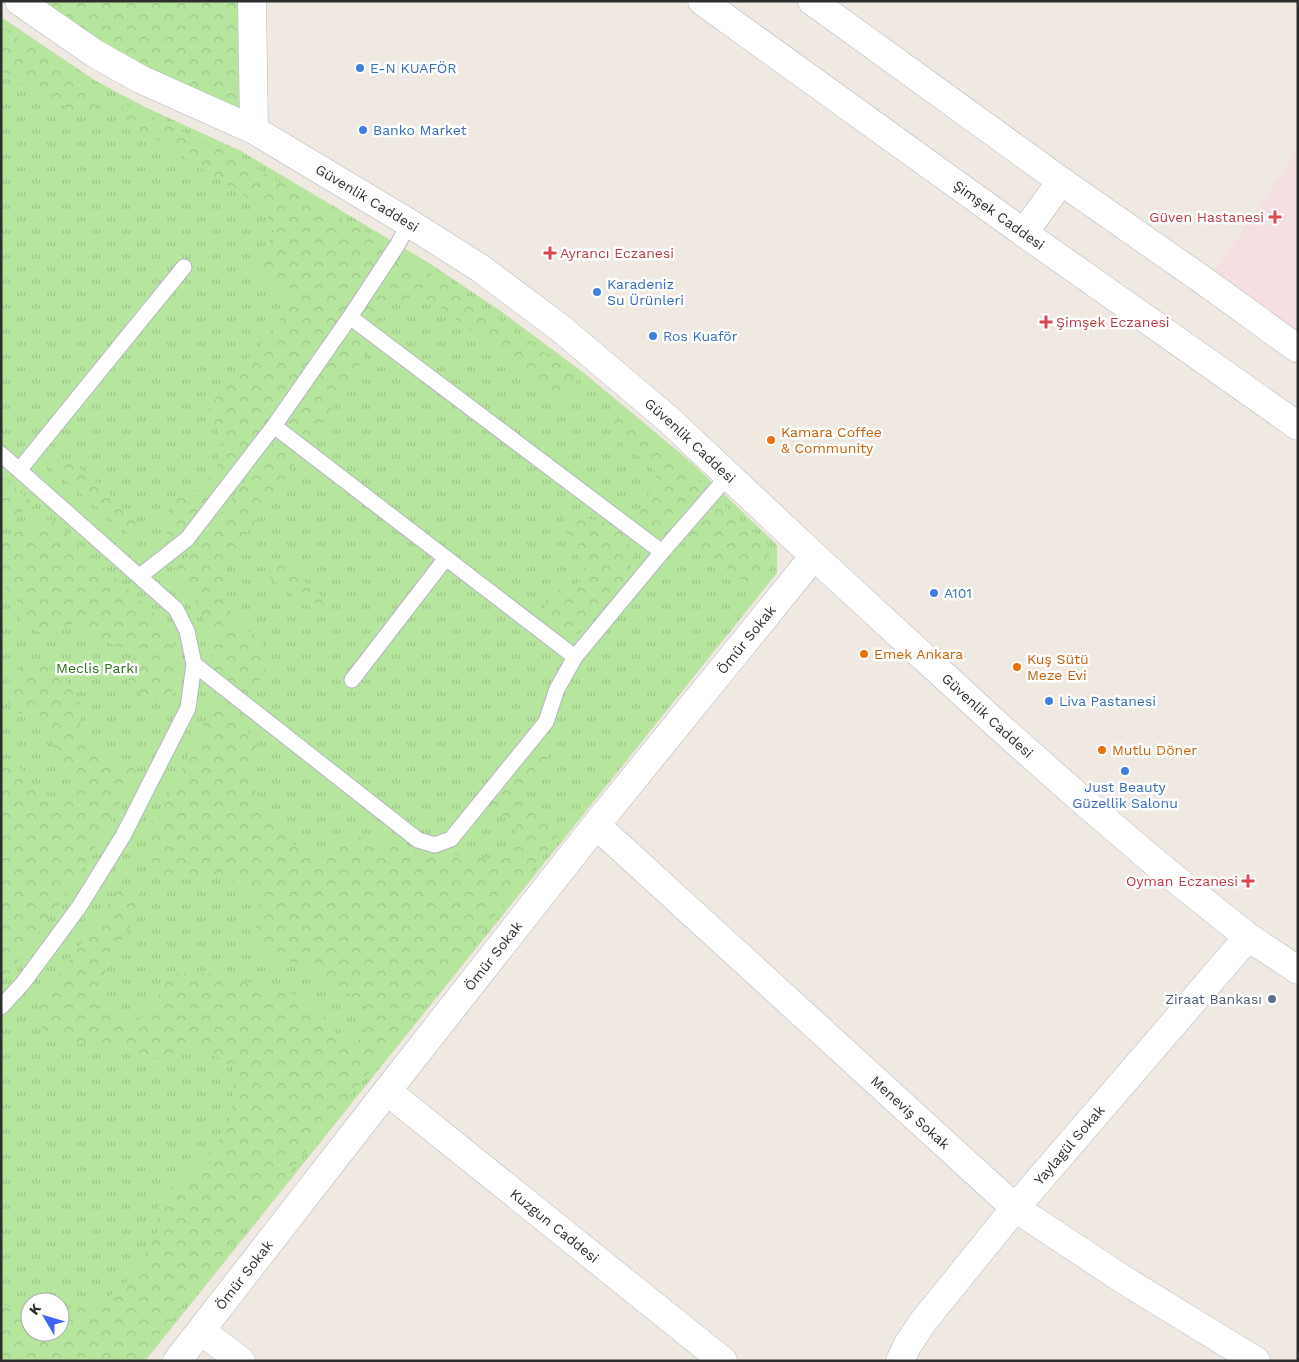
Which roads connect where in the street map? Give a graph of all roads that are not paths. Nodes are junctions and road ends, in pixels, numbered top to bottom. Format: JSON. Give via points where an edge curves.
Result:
{"nodes":[{"id":1,"x":19,"y":1,"type":"edge"},
{"id":2,"x":252,"y":1,"type":"edge"},
{"id":3,"x":702,"y":1,"type":"edge"},
{"id":4,"x":812,"y":1,"type":"edge"},
{"id":5,"x":254,"y":130,"type":"junction"},
{"id":6,"x":1061,"y":180,"type":"junction"},
{"id":7,"x":410,"y":223,"type":"junction"},
{"id":8,"x":1024,"y":233,"type":"junction"},
{"id":9,"x":184,"y":267,"type":"dead end"},
{"id":10,"x":350,"y":316,"type":"junction"},
{"id":11,"x":1298,"y":349,"type":"edge"},
{"id":12,"x":274,"y":426,"type":"junction"},
{"id":13,"x":1298,"y":426,"type":"edge"},
{"id":14,"x":1,"y":454,"type":"edge"},
{"id":15,"x":20,"y":470,"type":"junction"},
{"id":16,"x":728,"y":476,"type":"junction"},
{"id":17,"x":662,"y":552,"type":"junction"},
{"id":18,"x":814,"y":556,"type":"junction"},
{"id":19,"x":446,"y":558,"type":"junction"},
{"id":20,"x":140,"y":576,"type":"junction"},
{"id":21,"x":575,"y":657,"type":"junction"},
{"id":22,"x":194,"y":664,"type":"junction"},
{"id":23,"x":352,"y":680,"type":"dead end"},
{"id":24,"x":596,"y":825,"type":"junction"},
{"id":25,"x":1248,"y":937,"type":"junction"},
{"id":26,"x":1298,"y":970,"type":"edge"},
{"id":27,"x":1,"y":1007,"type":"edge"},
{"id":28,"x":387,"y":1091,"type":"junction"},
{"id":29,"x":1016,"y":1208,"type":"junction"},
{"id":30,"x":201,"y":1331,"type":"junction"},
{"id":31,"x":178,"y":1361,"type":"edge"},
{"id":32,"x":241,"y":1361,"type":"edge"},
{"id":33,"x":723,"y":1361,"type":"edge"},
{"id":34,"x":900,"y":1361,"type":"edge"},
{"id":35,"x":1256,"y":1361,"type":"edge"}],
"edges":[{"from":1,"to":5,"type":"street","name":"Güvenlik Caddesi","via":[[94,53],[140,79]]},
{"from":2,"to":5,"type":"street"},
{"from":3,"to":8,"type":"street","name":"Şimşek Caddesi"},
{"from":4,"to":6,"type":"street"},
{"from":5,"to":7,"type":"street","name":"Güvenlik Caddesi"},
{"from":6,"to":8,"type":"street"},
{"from":6,"to":11,"type":"street"},
{"from":7,"to":10,"type":"lane"},
{"from":7,"to":16,"type":"street","name":"Güvenlik Caddesi","via":[[480,268],[558,327],[668,419]]},
{"from":8,"to":13,"type":"street","name":"Şimşek Caddesi"},
{"from":9,"to":15,"type":"lane"},
{"from":10,"to":12,"type":"lane"},
{"from":10,"to":17,"type":"lane"},
{"from":12,"to":19,"type":"lane"},
{"from":12,"to":20,"type":"lane","via":[[187,539]]},
{"from":14,"to":15,"type":"lane"},
{"from":15,"to":20,"type":"lane"},
{"from":16,"to":17,"type":"lane"},
{"from":16,"to":18,"type":"street","name":"Güvenlik Caddesi"},
{"from":17,"to":21,"type":"lane"},
{"from":18,"to":24,"type":"street","name":"Ömür Sokak"},
{"from":18,"to":25,"type":"street","name":"Güvenlik Caddesi","via":[[1053,775]]},
{"from":19,"to":21,"type":"lane"},
{"from":19,"to":23,"type":"lane"},
{"from":20,"to":22,"type":"lane","via":[[176,609],[187,631]]},
{"from":21,"to":22,"type":"lane","via":[[557,689],[546,722],[451,839],[435,845],[418,840]]},
{"from":22,"to":27,"type":"lane","via":[[188,708],[123,836],[79,907],[23,983]]},
{"from":24,"to":28,"type":"street","name":"Ömür Sokak"},
{"from":24,"to":29,"type":"street","name":"Meneviş Sokak"},
{"from":25,"to":26,"type":"street","name":"Güvenlik Caddesi"},
{"from":25,"to":29,"type":"street","name":"Yaylagül Sokak"},
{"from":28,"to":30,"type":"street","name":"Ömür Sokak"},
{"from":28,"to":33,"type":"street","name":"Kuzgun Caddesi"},
{"from":29,"to":34,"type":"street","name":"Yaylagül Sokak","via":[[922,1323]]},
{"from":29,"to":35,"type":"street","name":"Meneviş Sokak","via":[[1124,1280]]},
{"from":30,"to":31,"type":"street","name":"Ömür Sokak"},
{"from":30,"to":32,"type":"street"}]}
